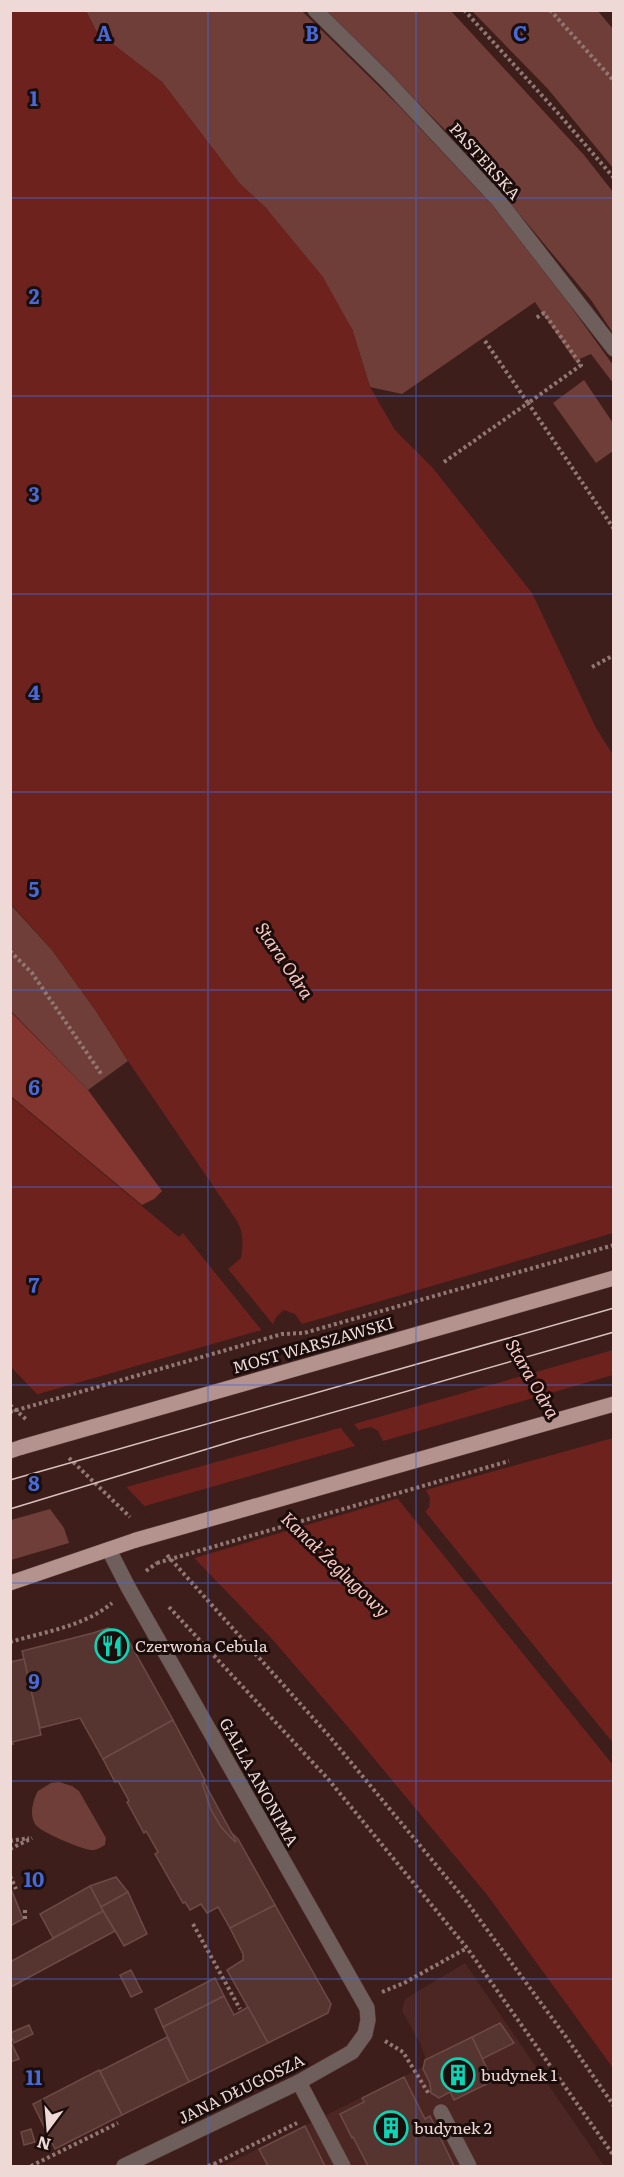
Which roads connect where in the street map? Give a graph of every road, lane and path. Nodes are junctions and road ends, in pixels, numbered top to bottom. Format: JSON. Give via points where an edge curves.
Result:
{"nodes":[{"id":1,"x":315,"y":10,"type":"edge"},
{"id":2,"x":464,"y":10,"type":"edge"},
{"id":3,"x":550,"y":10,"type":"edge"},
{"id":4,"x":614,"y":81,"type":"edge"},
{"id":5,"x":614,"y":178,"type":"edge"},
{"id":6,"x":536,"y":318,"type":"dead end"},
{"id":7,"x":485,"y":342,"type":"dead end"},
{"id":8,"x":614,"y":349,"type":"edge"},
{"id":9,"x":528,"y":402,"type":"junction"},
{"id":10,"x":444,"y":462,"type":"dead end"},
{"id":11,"x":614,"y":529,"type":"edge"},
{"id":12,"x":614,"y":655,"type":"edge"},
{"id":13,"x":592,"y":668,"type":"dead end"},
{"id":14,"x":10,"y":951,"type":"edge"},
{"id":15,"x":102,"y":1075,"type":"dead end"},
{"id":16,"x":614,"y":1245,"type":"edge"},
{"id":17,"x":614,"y":1278,"type":"edge"},
{"id":18,"x":614,"y":1404,"type":"edge"},
{"id":19,"x":10,"y":1405,"type":"edge"},
{"id":20,"x":10,"y":1412,"type":"edge"},
{"id":21,"x":35,"y":1427,"type":"dead end"},
{"id":22,"x":16,"y":1449,"type":"edge"},
{"id":23,"x":68,"y":1457,"type":"dead end"},
{"id":24,"x":511,"y":1460,"type":"dead end"},
{"id":25,"x":132,"y":1519,"type":"dead end"},
{"id":26,"x":109,"y":1550,"type":"junction"},
{"id":27,"x":163,"y":1551,"type":"dead end"},
{"id":28,"x":152,"y":1579,"type":"dead end"},
{"id":29,"x":10,"y":1583,"type":"edge"},
{"id":30,"x":128,"y":1587,"type":"junction"},
{"id":31,"x":169,"y":1607,"type":"dead end"},
{"id":32,"x":10,"y":1642,"type":"edge"},
{"id":33,"x":10,"y":1841,"type":"edge"},
{"id":34,"x":10,"y":1849,"type":"edge"},
{"id":35,"x":10,"y":1876,"type":"edge"},
{"id":36,"x":16,"y":1889,"type":"dead end"},
{"id":37,"x":25,"y":1908,"type":"dead end"},
{"id":38,"x":25,"y":1919,"type":"dead end"},
{"id":39,"x":193,"y":1924,"type":"dead end"},
{"id":40,"x":467,"y":1948,"type":"junction"},
{"id":41,"x":361,"y":2000,"type":"junction"},
{"id":42,"x":240,"y":2008,"type":"dead end"},
{"id":43,"x":365,"y":2034,"type":"junction"},
{"id":44,"x":416,"y":2072,"type":"dead end"},
{"id":45,"x":299,"y":2082,"type":"junction"},
{"id":46,"x":614,"y":2106,"type":"edge"},
{"id":47,"x":441,"y":2112,"type":"dead end"},
{"id":48,"x":316,"y":2114,"type":"junction"},
{"id":49,"x":118,"y":2124,"type":"dead end"},
{"id":50,"x":614,"y":2156,"type":"edge"},
{"id":51,"x":215,"y":2165,"type":"edge"},
{"id":52,"x":31,"y":2166,"type":"edge"},
{"id":53,"x":124,"y":2166,"type":"edge"},
{"id":54,"x":208,"y":2166,"type":"edge"},
{"id":55,"x":343,"y":2166,"type":"edge"},
{"id":56,"x":469,"y":2166,"type":"edge"}],
"edges":[{"from":1,"to":8,"type":"street","name":"PASTERSKA","via":[[499,201]]},
{"from":2,"to":5,"type":"path"},
{"from":3,"to":4,"type":"path"},
{"from":6,"to":9,"type":"path","via":[[544,314],[581,365]]},
{"from":7,"to":9,"type":"path"},
{"from":9,"to":10,"type":"path"},
{"from":9,"to":11,"type":"path"},
{"from":12,"to":13,"type":"path"},
{"from":14,"to":15,"type":"path","via":[[32,973]]},
{"from":16,"to":20,"type":"path","bridge":true},
{"from":17,"to":22,"type":"main road","name":"MOST WARSZAWSKI","bridge":true},
{"from":18,"to":26,"type":"main road","bridge":true},
{"from":19,"to":21,"type":"path"},
{"from":23,"to":25,"type":"path"},
{"from":24,"to":28,"type":"path","bridge":true,"via":[[157,1563],[148,1570]]},
{"from":26,"to":29,"type":"main road"},
{"from":26,"to":30,"type":"street","name":"GALLA ANONIMA"},
{"from":27,"to":46,"type":"path","via":[[330,1737],[466,1900]]},
{"from":30,"to":32,"type":"path","via":[[102,1612]]},
{"from":30,"to":41,"type":"street","name":"GALLA ANONIMA"},
{"from":31,"to":40,"type":"path","via":[[328,1779]]},
{"from":33,"to":34,"type":"path","via":[[32,1838]]},
{"from":35,"to":36,"type":"path"},
{"from":37,"to":38,"type":"path"},
{"from":39,"to":42,"type":"path"},
{"from":40,"to":41,"type":"path","via":[[404,1983]]},
{"from":40,"to":50,"type":"path"},
{"from":41,"to":43,"type":"street","name":"GALLA ANONIMA","via":[[367,2008]]},
{"from":43,"to":44,"type":"path","via":[[383,2039],[403,2052]]},
{"from":43,"to":45,"type":"street","name":"JANA DŁUGOSZA","via":[[352,2052]]},
{"from":45,"to":48,"type":"street"},
{"from":45,"to":53,"type":"street","name":"JANA DŁUGOSZA"},
{"from":47,"to":56,"type":"street"},
{"from":48,"to":51,"type":"path"},
{"from":48,"to":55,"type":"street"},
{"from":49,"to":52,"type":"path"},
{"from":51,"to":54,"type":"path"}]}
